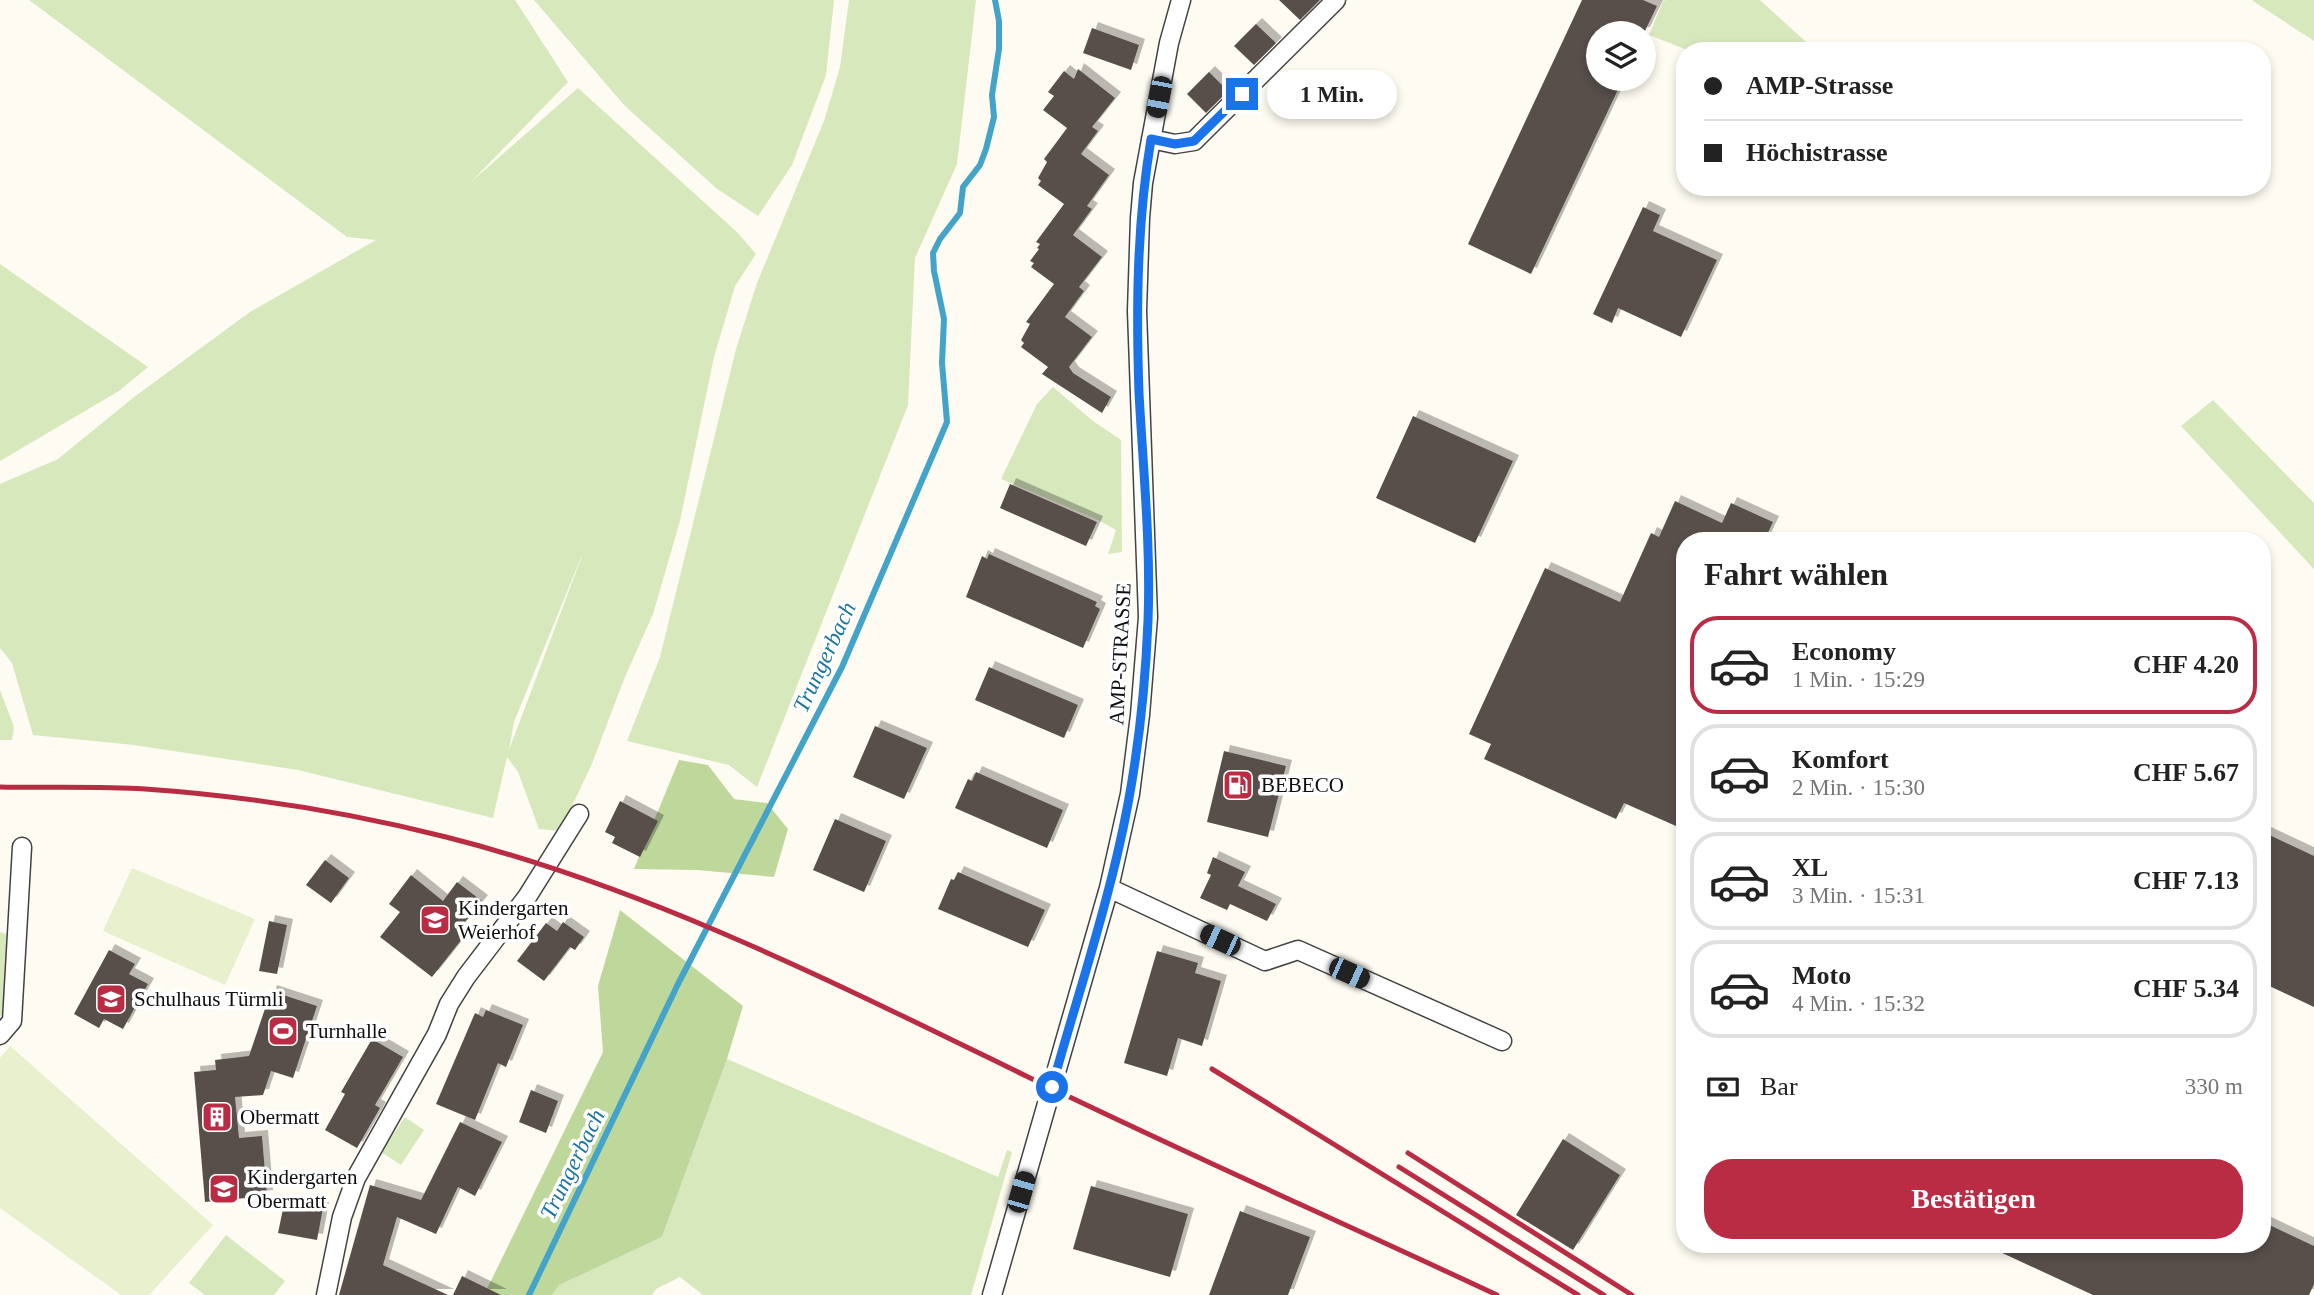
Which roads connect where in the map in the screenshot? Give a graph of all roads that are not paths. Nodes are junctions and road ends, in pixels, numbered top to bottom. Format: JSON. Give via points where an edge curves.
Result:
{"nodes":[{"id":1,"x":1181,"y":0,"type":"edge"},
{"id":2,"x":1336,"y":0,"type":"edge"},
{"id":3,"x":1151,"y":139,"type":"junction"},
{"id":4,"x":579,"y":814,"type":"dead end"},
{"id":5,"x":22,"y":847,"type":"dead end"},
{"id":6,"x":1109,"y":888,"type":"junction"},
{"id":7,"x":0,"y":1035,"type":"edge"},
{"id":8,"x":1502,"y":1041,"type":"dead end"},
{"id":9,"x":326,"y":1295,"type":"edge"},
{"id":10,"x":992,"y":1295,"type":"edge"}],
"edges":[{"from":1,"to":3,"type":"street","name":"AMP-STRASSE"},
{"from":2,"to":3,"type":"street","via":[[1194,141],[1175,144]]},
{"from":3,"to":6,"type":"street","name":"AMP-STRASSE","via":[[1140,218],[1137,311],[1146,659],[1130,794]]},
{"from":4,"to":9,"type":"street","via":[[527,897],[449,1004],[437,1034],[356,1178],[342,1217]]},
{"from":5,"to":7,"type":"street","via":[[12,1021]]},
{"from":6,"to":8,"type":"street","via":[[1265,961],[1298,950]]},
{"from":6,"to":10,"type":"street","name":"AMP-STRASSE"}]}
